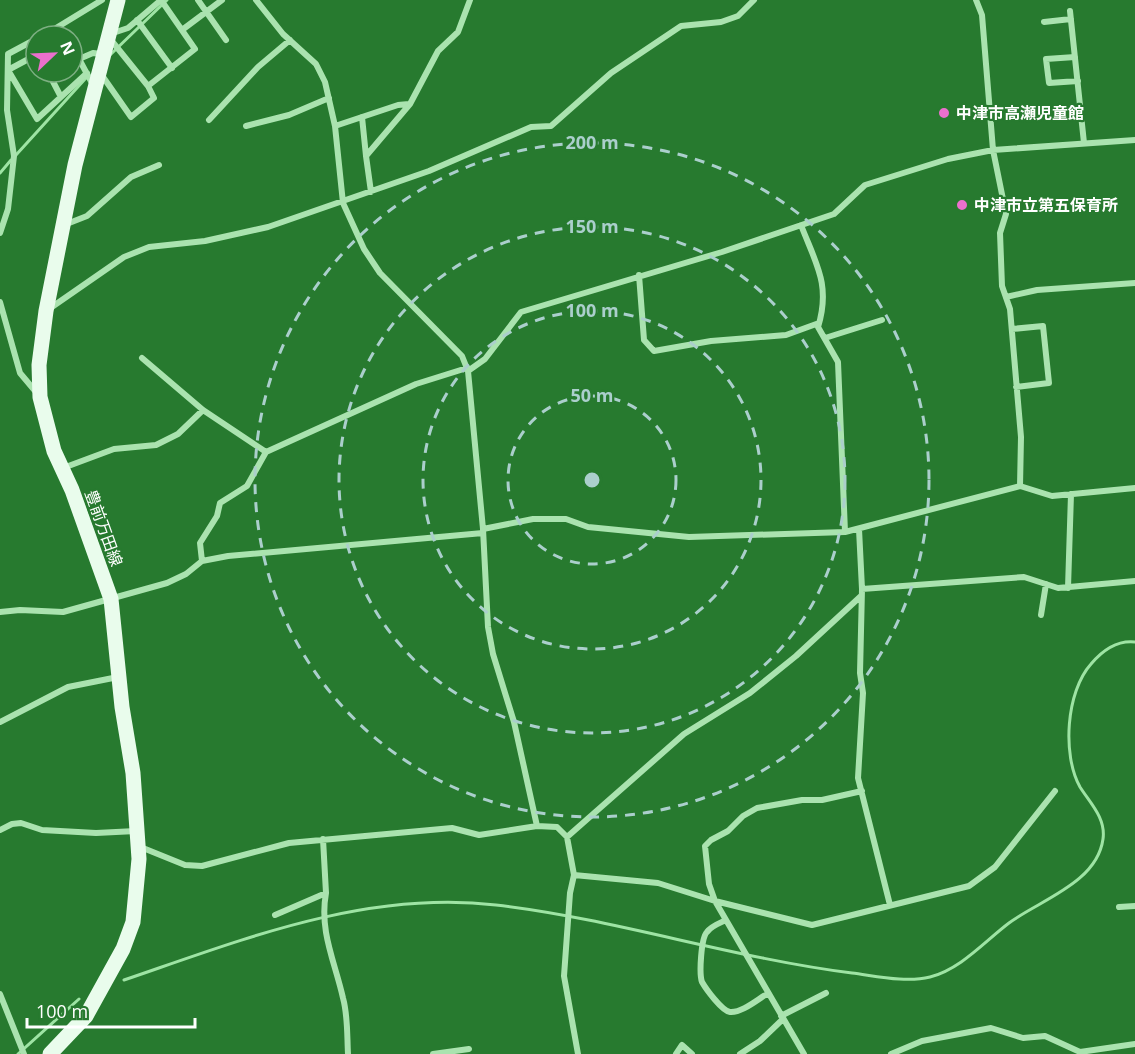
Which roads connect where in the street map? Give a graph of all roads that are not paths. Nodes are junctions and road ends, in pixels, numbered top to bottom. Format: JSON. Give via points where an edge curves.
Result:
{"nodes":[{"id":1,"x":102,"y":0,"type":"edge"},
{"id":2,"x":118,"y":0,"type":"edge"},
{"id":3,"x":161,"y":0,"type":"edge"},
{"id":4,"x":198,"y":0,"type":"edge"},
{"id":5,"x":222,"y":0,"type":"edge"},
{"id":6,"x":266,"y":0,"type":"edge"},
{"id":7,"x":470,"y":0,"type":"edge"},
{"id":8,"x":754,"y":0,"type":"edge"},
{"id":9,"x":976,"y":0,"type":"edge"},
{"id":10,"x":258,"y":3,"type":"edge"},
{"id":11,"x":1070,"y":11,"type":"dead end"},
{"id":12,"x":206,"y":12,"type":"junction"},
{"id":13,"x":1071,"y":19,"type":"junction"},
{"id":14,"x":137,"y":20,"type":"junction"},
{"id":15,"x":1044,"y":22,"type":"dead end"},
{"id":16,"x":63,"y":24,"type":"edge"},
{"id":17,"x":182,"y":30,"type":"junction"},
{"id":18,"x":107,"y":35,"type":"junction"},
{"id":19,"x":226,"y":40,"type":"dead end"},
{"id":20,"x":290,"y":40,"type":"junction"},
{"id":21,"x":24,"y":45,"type":"edge"},
{"id":22,"x":103,"y":55,"type":"junction"},
{"id":23,"x":84,"y":56,"type":"edge"},
{"id":24,"x":1075,"y":57,"type":"junction"},
{"id":25,"x":24,"y":61,"type":"edge"},
{"id":26,"x":84,"y":64,"type":"edge"},
{"id":27,"x":172,"y":68,"type":"junction"},
{"id":28,"x":8,"y":70,"type":"junction"},
{"id":29,"x":93,"y":72,"type":"junction"},
{"id":30,"x":1078,"y":81,"type":"junction"},
{"id":31,"x":54,"y":84,"type":"edge"},
{"id":32,"x":148,"y":86,"type":"junction"},
{"id":33,"x":61,"y":97,"type":"junction"},
{"id":34,"x":329,"y":98,"type":"junction"},
{"id":35,"x":410,"y":104,"type":"junction"},
{"id":36,"x":362,"y":117,"type":"junction"},
{"id":37,"x":209,"y":120,"type":"dead end"},
{"id":38,"x":246,"y":126,"type":"dead end"},
{"id":39,"x":335,"y":126,"type":"junction"},
{"id":40,"x":1135,"y":140,"type":"edge"},
{"id":41,"x":1084,"y":143,"type":"junction"},
{"id":42,"x":993,"y":150,"type":"junction"},
{"id":43,"x":366,"y":156,"type":"junction"},
{"id":44,"x":159,"y":165,"type":"dead end"},
{"id":45,"x":371,"y":192,"type":"junction"},
{"id":46,"x":343,"y":203,"type":"junction"},
{"id":47,"x":64,"y":225,"type":"junction"},
{"id":48,"x":801,"y":225,"type":"junction"},
{"id":49,"x":0,"y":233,"type":"edge"},
{"id":50,"x":639,"y":275,"type":"junction"},
{"id":51,"x":1135,"y":283,"type":"edge"},
{"id":52,"x":1006,"y":297,"type":"junction"},
{"id":53,"x":1,"y":307,"type":"edge"},
{"id":54,"x":46,"y":311,"type":"junction"},
{"id":55,"x":882,"y":320,"type":"dead end"},
{"id":56,"x":819,"y":323,"type":"junction"},
{"id":57,"x":1012,"y":329,"type":"junction"},
{"id":58,"x":825,"y":338,"type":"junction"},
{"id":59,"x":142,"y":358,"type":"dead end"},
{"id":60,"x":468,"y":369,"type":"junction"},
{"id":61,"x":1016,"y":387,"type":"junction"},
{"id":62,"x":40,"y":397,"type":"junction"},
{"id":63,"x":202,"y":410,"type":"junction"},
{"id":64,"x":266,"y":452,"type":"junction"},
{"id":65,"x":62,"y":468,"type":"junction"},
{"id":66,"x":1020,"y":486,"type":"junction"},
{"id":67,"x":1135,"y":488,"type":"edge"},
{"id":68,"x":1071,"y":494,"type":"junction"},
{"id":69,"x":859,"y":529,"type":"junction"},
{"id":70,"x":483,"y":531,"type":"junction"},
{"id":71,"x":845,"y":532,"type":"junction"},
{"id":72,"x":202,"y":561,"type":"junction"},
{"id":73,"x":1135,"y":581,"type":"edge"},
{"id":74,"x":1046,"y":584,"type":"junction"},
{"id":75,"x":1068,"y":588,"type":"junction"},
{"id":76,"x":862,"y":592,"type":"junction"},
{"id":77,"x":111,"y":599,"type":"junction"},
{"id":78,"x":0,"y":612,"type":"edge"},
{"id":79,"x":1041,"y":615,"type":"dead end"},
{"id":80,"x":119,"y":677,"type":"junction"},
{"id":81,"x":0,"y":722,"type":"edge"},
{"id":82,"x":862,"y":791,"type":"junction"},
{"id":83,"x":1055,"y":791,"type":"dead end"},
{"id":84,"x":537,"y":826,"type":"junction"},
{"id":85,"x":0,"y":830,"type":"edge"},
{"id":86,"x":567,"y":837,"type":"junction"},
{"id":87,"x":137,"y":838,"type":"junction"},
{"id":88,"x":324,"y":839,"type":"junction"},
{"id":89,"x":574,"y":874,"type":"junction"},
{"id":90,"x":326,"y":893,"type":"junction"},
{"id":91,"x":715,"y":901,"type":"junction"},
{"id":92,"x":890,"y":905,"type":"junction"},
{"id":93,"x":1135,"y":906,"type":"edge"},
{"id":94,"x":1119,"y":908,"type":"dead end"},
{"id":95,"x":275,"y":915,"type":"dead end"},
{"id":96,"x":726,"y":920,"type":"junction"},
{"id":97,"x":826,"y":993,"type":"dead end"},
{"id":98,"x":0,"y":994,"type":"edge"},
{"id":99,"x":767,"y":994,"type":"junction"},
{"id":100,"x":782,"y":1018,"type":"junction"},
{"id":101,"x":1135,"y":1044,"type":"edge"},
{"id":102,"x":470,"y":1049,"type":"dead end"},
{"id":103,"x":24,"y":1054,"type":"edge"},
{"id":104,"x":50,"y":1054,"type":"edge"},
{"id":105,"x":348,"y":1054,"type":"edge"},
{"id":106,"x":433,"y":1054,"type":"edge"},
{"id":107,"x":578,"y":1054,"type":"edge"},
{"id":108,"x":676,"y":1054,"type":"edge"},
{"id":109,"x":692,"y":1054,"type":"edge"},
{"id":110,"x":740,"y":1054,"type":"edge"},
{"id":111,"x":804,"y":1054,"type":"edge"},
{"id":112,"x":891,"y":1054,"type":"edge"}],
"edges":[{"from":1,"to":16,"type":"street"},
{"from":2,"to":18,"type":"main road","name":"豊前万田線"},
{"from":3,"to":14,"type":"street"},
{"from":3,"to":17,"type":"street"},
{"from":4,"to":12,"type":"street"},
{"from":5,"to":12,"type":"street"},
{"from":6,"to":10,"type":"street"},
{"from":7,"to":35,"type":"street","via":[[458,32],[438,51]]},
{"from":8,"to":45,"type":"street","via":[[738,16],[681,26],[611,73],[551,126],[531,127]]},
{"from":9,"to":42,"type":"street","via":[[982,15]]},
{"from":10,"to":20,"type":"street"},
{"from":11,"to":13,"type":"street"},
{"from":12,"to":17,"type":"street"},
{"from":12,"to":19,"type":"street"},
{"from":13,"to":15,"type":"street"},
{"from":13,"to":24,"type":"street"},
{"from":14,"to":18,"type":"street","via":[[128,28]]},
{"from":14,"to":27,"type":"street"},
{"from":17,"to":27,"type":"street","via":[[195,49]]},
{"from":18,"to":22,"type":"main road","name":"豊前万田線"},
{"from":18,"to":32,"type":"street"},
{"from":20,"to":34,"type":"street","via":[[316,64]]},
{"from":20,"to":37,"type":"street","via":[[258,67]]},
{"from":21,"to":28,"type":"street","via":[[8,54]]},
{"from":22,"to":23,"type":"street","via":[[93,52]]},
{"from":22,"to":29,"type":"main road","name":"豊前万田線"},
{"from":24,"to":30,"type":"street"},
{"from":24,"to":30,"type":"street","via":[[1046,59],[1049,83]]},
{"from":25,"to":28,"type":"street"},
{"from":26,"to":29,"type":"street"},
{"from":27,"to":32,"type":"street"},
{"from":28,"to":33,"type":"street","via":[[37,119]]},
{"from":28,"to":49,"type":"street","via":[[7,110],[14,156],[8,209]]},
{"from":29,"to":32,"type":"street","via":[[131,117],[154,98]]},
{"from":29,"to":33,"type":"street"},
{"from":29,"to":47,"type":"main road","name":"豊前万田線","via":[[95,88]]},
{"from":30,"to":41,"type":"street"},
{"from":31,"to":33,"type":"street"},
{"from":34,"to":38,"type":"street","via":[[289,115]]},
{"from":34,"to":39,"type":"street"},
{"from":35,"to":36,"type":"street"},
{"from":35,"to":43,"type":"street"},
{"from":36,"to":39,"type":"street"},
{"from":36,"to":43,"type":"street"},
{"from":39,"to":46,"type":"street"},
{"from":40,"to":41,"type":"street"},
{"from":41,"to":42,"type":"street"},
{"from":42,"to":48,"type":"street","via":[[940,161],[865,185],[834,214]]},
{"from":42,"to":52,"type":"street","via":[[1006,214],[1000,233]]},
{"from":43,"to":45,"type":"street"},
{"from":44,"to":47,"type":"street","via":[[131,177],[87,216]]},
{"from":45,"to":46,"type":"street"},
{"from":46,"to":54,"type":"street","via":[[268,227],[149,248],[124,257]]},
{"from":46,"to":60,"type":"street","via":[[364,249],[381,273],[462,356]]},
{"from":47,"to":54,"type":"main road","name":"豊前万田線"},
{"from":48,"to":50,"type":"street"},
{"from":48,"to":56,"type":"street","via":[[824,287],[825,303]]},
{"from":50,"to":56,"type":"street","via":[[644,340],[654,351],[711,341],[786,335]]},
{"from":50,"to":60,"type":"street","via":[[520,312],[485,359]]},
{"from":51,"to":52,"type":"street","via":[[1037,290]]},
{"from":52,"to":57,"type":"street"},
{"from":53,"to":62,"type":"street","via":[[21,373]]},
{"from":54,"to":62,"type":"main road","name":"豊前万田線","via":[[39,365]]},
{"from":55,"to":58,"type":"street"},
{"from":56,"to":58,"type":"street"},
{"from":57,"to":61,"type":"street"},
{"from":57,"to":61,"type":"street","via":[[1043,326],[1049,383]]},
{"from":58,"to":71,"type":"street","via":[[838,362]]},
{"from":59,"to":63,"type":"street"},
{"from":60,"to":64,"type":"street","via":[[416,384]]},
{"from":60,"to":70,"type":"street"},
{"from":61,"to":66,"type":"street"},
{"from":62,"to":65,"type":"main road","name":"豊前万田線"},
{"from":63,"to":64,"type":"street"},
{"from":63,"to":65,"type":"street","via":[[178,434],[156,445],[114,449]]},
{"from":64,"to":72,"type":"street","via":[[247,486],[220,503],[217,516],[200,543]]},
{"from":65,"to":77,"type":"main road","name":"豊前万田線"},
{"from":66,"to":68,"type":"street","via":[[1052,496]]},
{"from":66,"to":69,"type":"street"},
{"from":67,"to":68,"type":"street"},
{"from":68,"to":75,"type":"street"},
{"from":69,"to":71,"type":"street"},
{"from":69,"to":76,"type":"street"},
{"from":70,"to":71,"type":"street","via":[[533,519],[566,519],[588,527],[689,537]]},
{"from":70,"to":72,"type":"street"},
{"from":70,"to":84,"type":"street","via":[[490,636]]},
{"from":72,"to":77,"type":"street","via":[[166,583]]},
{"from":73,"to":75,"type":"street"},
{"from":74,"to":75,"type":"street"},
{"from":74,"to":76,"type":"street","via":[[1024,577]]},
{"from":74,"to":79,"type":"street"},
{"from":76,"to":82,"type":"street","via":[[863,693],[858,751]]},
{"from":76,"to":86,"type":"street","via":[[796,656],[750,693],[684,734]]},
{"from":77,"to":78,"type":"street","via":[[63,612]]},
{"from":77,"to":80,"type":"main road","name":"豊前万田線"},
{"from":80,"to":81,"type":"street","via":[[68,687]]},
{"from":80,"to":87,"type":"main road","name":"豊前万田線","via":[[133,773]]},
{"from":82,"to":91,"type":"street","via":[[757,808],[742,816],[705,846]]},
{"from":82,"to":92,"type":"street"},
{"from":83,"to":92,"type":"street","via":[[1014,845],[978,883]]},
{"from":84,"to":86,"type":"street","via":[[557,827]]},
{"from":84,"to":88,"type":"street","via":[[479,834],[452,828]]},
{"from":85,"to":87,"type":"street","via":[[21,823],[42,830]]},
{"from":86,"to":89,"type":"street"},
{"from":87,"to":88,"type":"street","via":[[185,865],[202,866],[289,843]]},
{"from":87,"to":104,"type":"main road","name":"豊前万田線","via":[[133,922],[123,949],[86,1016]]},
{"from":88,"to":90,"type":"street"},
{"from":89,"to":91,"type":"street","via":[[658,883]]},
{"from":89,"to":107,"type":"street","via":[[564,976]]},
{"from":90,"to":95,"type":"street"},
{"from":90,"to":105,"type":"street","via":[[322,910],[324,929],[344,1000]]},
{"from":91,"to":92,"type":"street","via":[[812,925]]},
{"from":91,"to":96,"type":"street"},
{"from":93,"to":94,"type":"street"},
{"from":96,"to":99,"type":"street"},
{"from":96,"to":99,"type":"street","via":[[704,936],[702,982],[724,1010],[731,1012]]},
{"from":97,"to":100,"type":"street"},
{"from":98,"to":103,"type":"street"},
{"from":99,"to":100,"type":"street"},
{"from":100,"to":110,"type":"street","via":[[760,1041]]},
{"from":100,"to":111,"type":"street"},
{"from":101,"to":112,"type":"street","via":[[1080,1052],[1045,1036],[1023,1038],[991,1028],[922,1041]]},
{"from":102,"to":106,"type":"street"},
{"from":108,"to":109,"type":"street","via":[[682,1045]]}]}
